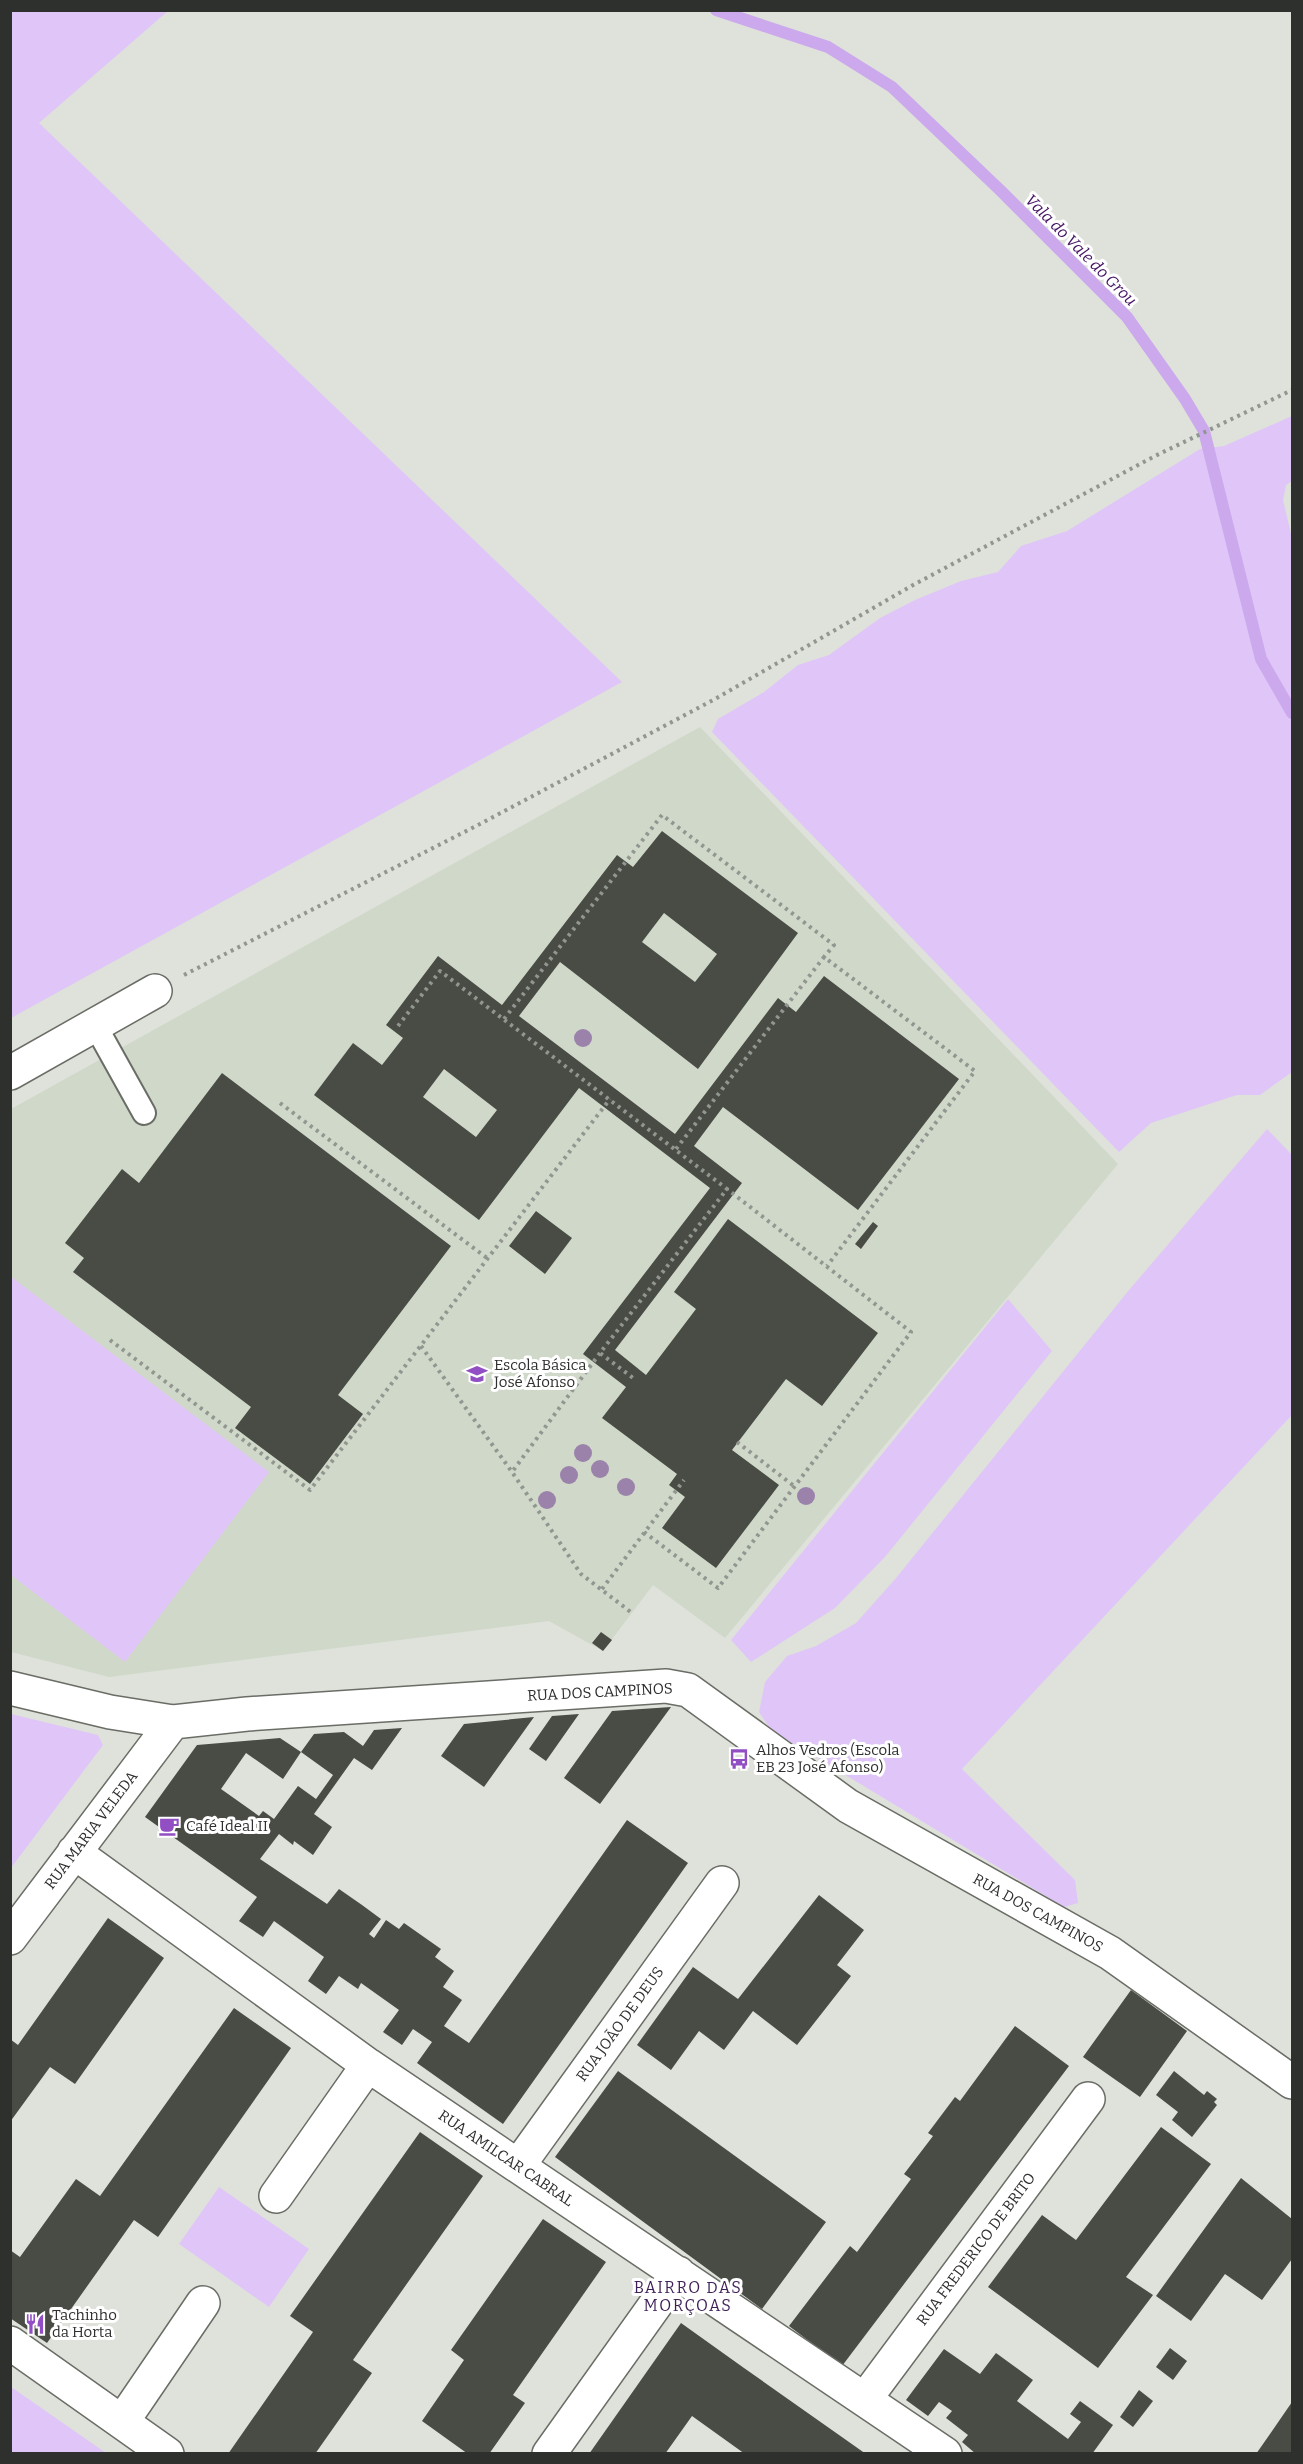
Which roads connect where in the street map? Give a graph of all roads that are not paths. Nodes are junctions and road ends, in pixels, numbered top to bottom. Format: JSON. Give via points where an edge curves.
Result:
{"nodes":[{"id":1,"x":155,"y":991,"type":"road end"},
{"id":2,"x":94,"y":1025,"type":"junction"},
{"id":3,"x":10,"y":1073,"type":"edge"},
{"id":4,"x":144,"y":1113,"type":"dead end"},
{"id":5,"x":10,"y":1688,"type":"edge"},
{"id":6,"x":172,"y":1722,"type":"junction"},
{"id":7,"x":74,"y":1852,"type":"junction"},
{"id":8,"x":722,"y":1883,"type":"dead end"},
{"id":9,"x":10,"y":1938,"type":"edge"},
{"id":10,"x":369,"y":2065,"type":"junction"},
{"id":11,"x":1293,"y":2082,"type":"edge"},
{"id":12,"x":1088,"y":2099,"type":"dead end"},
{"id":13,"x":518,"y":2166,"type":"junction"},
{"id":14,"x":276,"y":2196,"type":"dead end"},
{"id":15,"x":678,"y":2273,"type":"junction"},
{"id":16,"x":203,"y":2303,"type":"dead end"},
{"id":17,"x":10,"y":2343,"type":"edge"},
{"id":18,"x":865,"y":2399,"type":"junction"},
{"id":19,"x":122,"y":2422,"type":"junction"},
{"id":20,"x":167,"y":2454,"type":"edge"},
{"id":21,"x":549,"y":2454,"type":"edge"},
{"id":22,"x":945,"y":2454,"type":"edge"}],
"edges":[{"from":1,"to":2,"type":"street"},
{"from":2,"to":3,"type":"street"},
{"from":2,"to":4,"type":"lane"},
{"from":5,"to":6,"type":"street","name":"RUA DOS CAMPINOS"},
{"from":6,"to":7,"type":"street","name":"RUA MARIA VELEDA"},
{"from":6,"to":11,"type":"street","name":"RUA DOS CAMPINOS","via":[[666,1686],[688,1690],[848,1806],[1110,1953]]},
{"from":7,"to":9,"type":"street","name":"RUA MARIA VELEDA"},
{"from":7,"to":10,"type":"street","name":"RUA AMILCAR CABRAL"},
{"from":8,"to":13,"type":"street","name":"RUA JOÃO DE DEUS"},
{"from":10,"to":13,"type":"street","name":"RUA AMILCAR CABRAL"},
{"from":10,"to":14,"type":"street"},
{"from":12,"to":18,"type":"street","name":"RUA FREDERICO DE BRITO"},
{"from":13,"to":15,"type":"street","name":"RUA AMILCAR CABRAL"},
{"from":15,"to":18,"type":"street","name":"RUA AMILCAR CABRAL"},
{"from":15,"to":21,"type":"street"},
{"from":16,"to":19,"type":"street"},
{"from":17,"to":19,"type":"street"},
{"from":18,"to":22,"type":"street","name":"RUA AMILCAR CABRAL"},
{"from":19,"to":20,"type":"street"}]}
